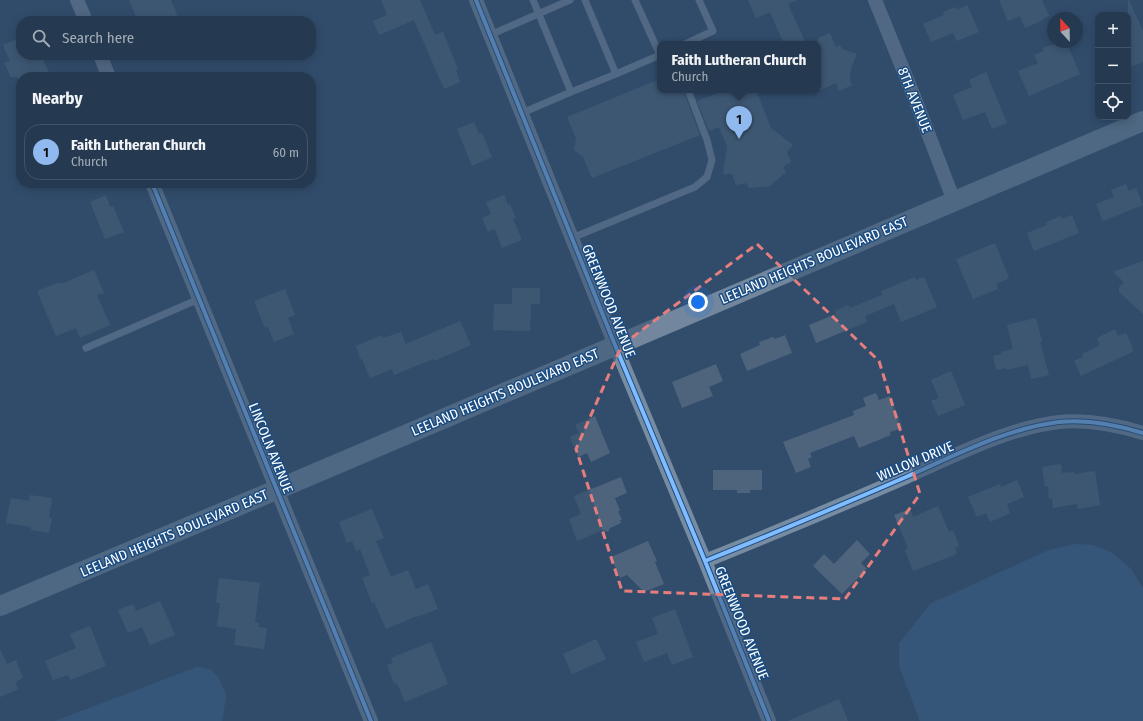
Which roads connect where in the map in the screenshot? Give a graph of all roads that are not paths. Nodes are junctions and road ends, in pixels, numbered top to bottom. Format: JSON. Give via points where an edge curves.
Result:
{"nodes":[{"id":1,"x":77,"y":0,"type":"edge"},
{"id":2,"x":476,"y":0,"type":"edge"},
{"id":3,"x":533,"y":0,"type":"edge"},
{"id":4,"x":570,"y":0,"type":"edge"},
{"id":5,"x":585,"y":0,"type":"edge"},
{"id":6,"x":635,"y":0,"type":"edge"},
{"id":7,"x":699,"y":0,"type":"edge"},
{"id":8,"x":875,"y":0,"type":"edge"},
{"id":9,"x":538,"y":14,"type":"junction"},
{"id":10,"x":84,"y":16,"type":"edge"},
{"id":11,"x":490,"y":35,"type":"junction"},
{"id":12,"x":691,"y":41,"type":"edge"},
{"id":13,"x":657,"y":48,"type":"edge"},
{"id":14,"x":657,"y":56,"type":"edge"},
{"id":15,"x":102,"y":60,"type":"edge"},
{"id":16,"x":106,"y":72,"type":"edge"},
{"id":17,"x":616,"y":74,"type":"junction"},
{"id":18,"x":571,"y":92,"type":"junction"},
{"id":19,"x":689,"y":93,"type":"edge"},
{"id":20,"x":522,"y":113,"type":"junction"},
{"id":21,"x":1143,"y":121,"type":"edge"},
{"id":22,"x":154,"y":188,"type":"edge"},
{"id":23,"x":954,"y":201,"type":"junction"},
{"id":24,"x":572,"y":238,"type":"junction"},
{"id":25,"x":199,"y":299,"type":"junction"},
{"id":26,"x":615,"y":345,"type":"junction"},
{"id":27,"x":86,"y":348,"type":"dead end"},
{"id":28,"x":1143,"y":433,"type":"edge"},
{"id":29,"x":276,"y":490,"type":"junction"},
{"id":30,"x":705,"y":562,"type":"junction"},
{"id":31,"x":0,"y":606,"type":"edge"},
{"id":32,"x":371,"y":721,"type":"edge"},
{"id":33,"x":769,"y":721,"type":"edge"}],
"edges":[{"from":1,"to":10,"type":"street"},
{"from":2,"to":11,"type":"street","name":"GREENWOOD AVENUE"},
{"from":3,"to":9,"type":"lane"},
{"from":4,"to":9,"type":"lane"},
{"from":5,"to":17,"type":"lane"},
{"from":6,"to":13,"type":"lane"},
{"from":7,"to":12,"type":"lane","via":[[713,31]]},
{"from":8,"to":23,"type":"street","name":"8TH AVENUE"},
{"from":9,"to":11,"type":"lane"},
{"from":9,"to":18,"type":"lane"},
{"from":11,"to":20,"type":"street","name":"GREENWOOD AVENUE"},
{"from":14,"to":17,"type":"lane"},
{"from":15,"to":16,"type":"street"},
{"from":17,"to":18,"type":"lane"},
{"from":18,"to":20,"type":"lane"},
{"from":19,"to":24,"type":"lane","via":[[712,160],[707,177],[695,187]]},
{"from":20,"to":24,"type":"street","name":"GREENWOOD AVENUE"},
{"from":21,"to":23,"type":"main road","name":"LEELAND HEIGHTS BOULEVARD EAST"},
{"from":22,"to":25,"type":"street","name":"LINCOLN AVENUE"},
{"from":23,"to":26,"type":"main road","name":"LEELAND HEIGHTS BOULEVARD EAST"},
{"from":24,"to":26,"type":"street","name":"GREENWOOD AVENUE"},
{"from":25,"to":27,"type":"lane"},
{"from":25,"to":29,"type":"street","name":"LINCOLN AVENUE"},
{"from":26,"to":29,"type":"main road","name":"LEELAND HEIGHTS BOULEVARD EAST"},
{"from":26,"to":30,"type":"street","name":"GREENWOOD AVENUE"},
{"from":28,"to":30,"type":"street","name":"WILLOW DRIVE","via":[[1125,427],[1090,422],[1060,422],[1025,428]]},
{"from":29,"to":31,"type":"main road","name":"LEELAND HEIGHTS BOULEVARD EAST"},
{"from":29,"to":32,"type":"street","name":"LINCOLN AVENUE"},
{"from":30,"to":33,"type":"street","name":"GREENWOOD AVENUE"}]}
